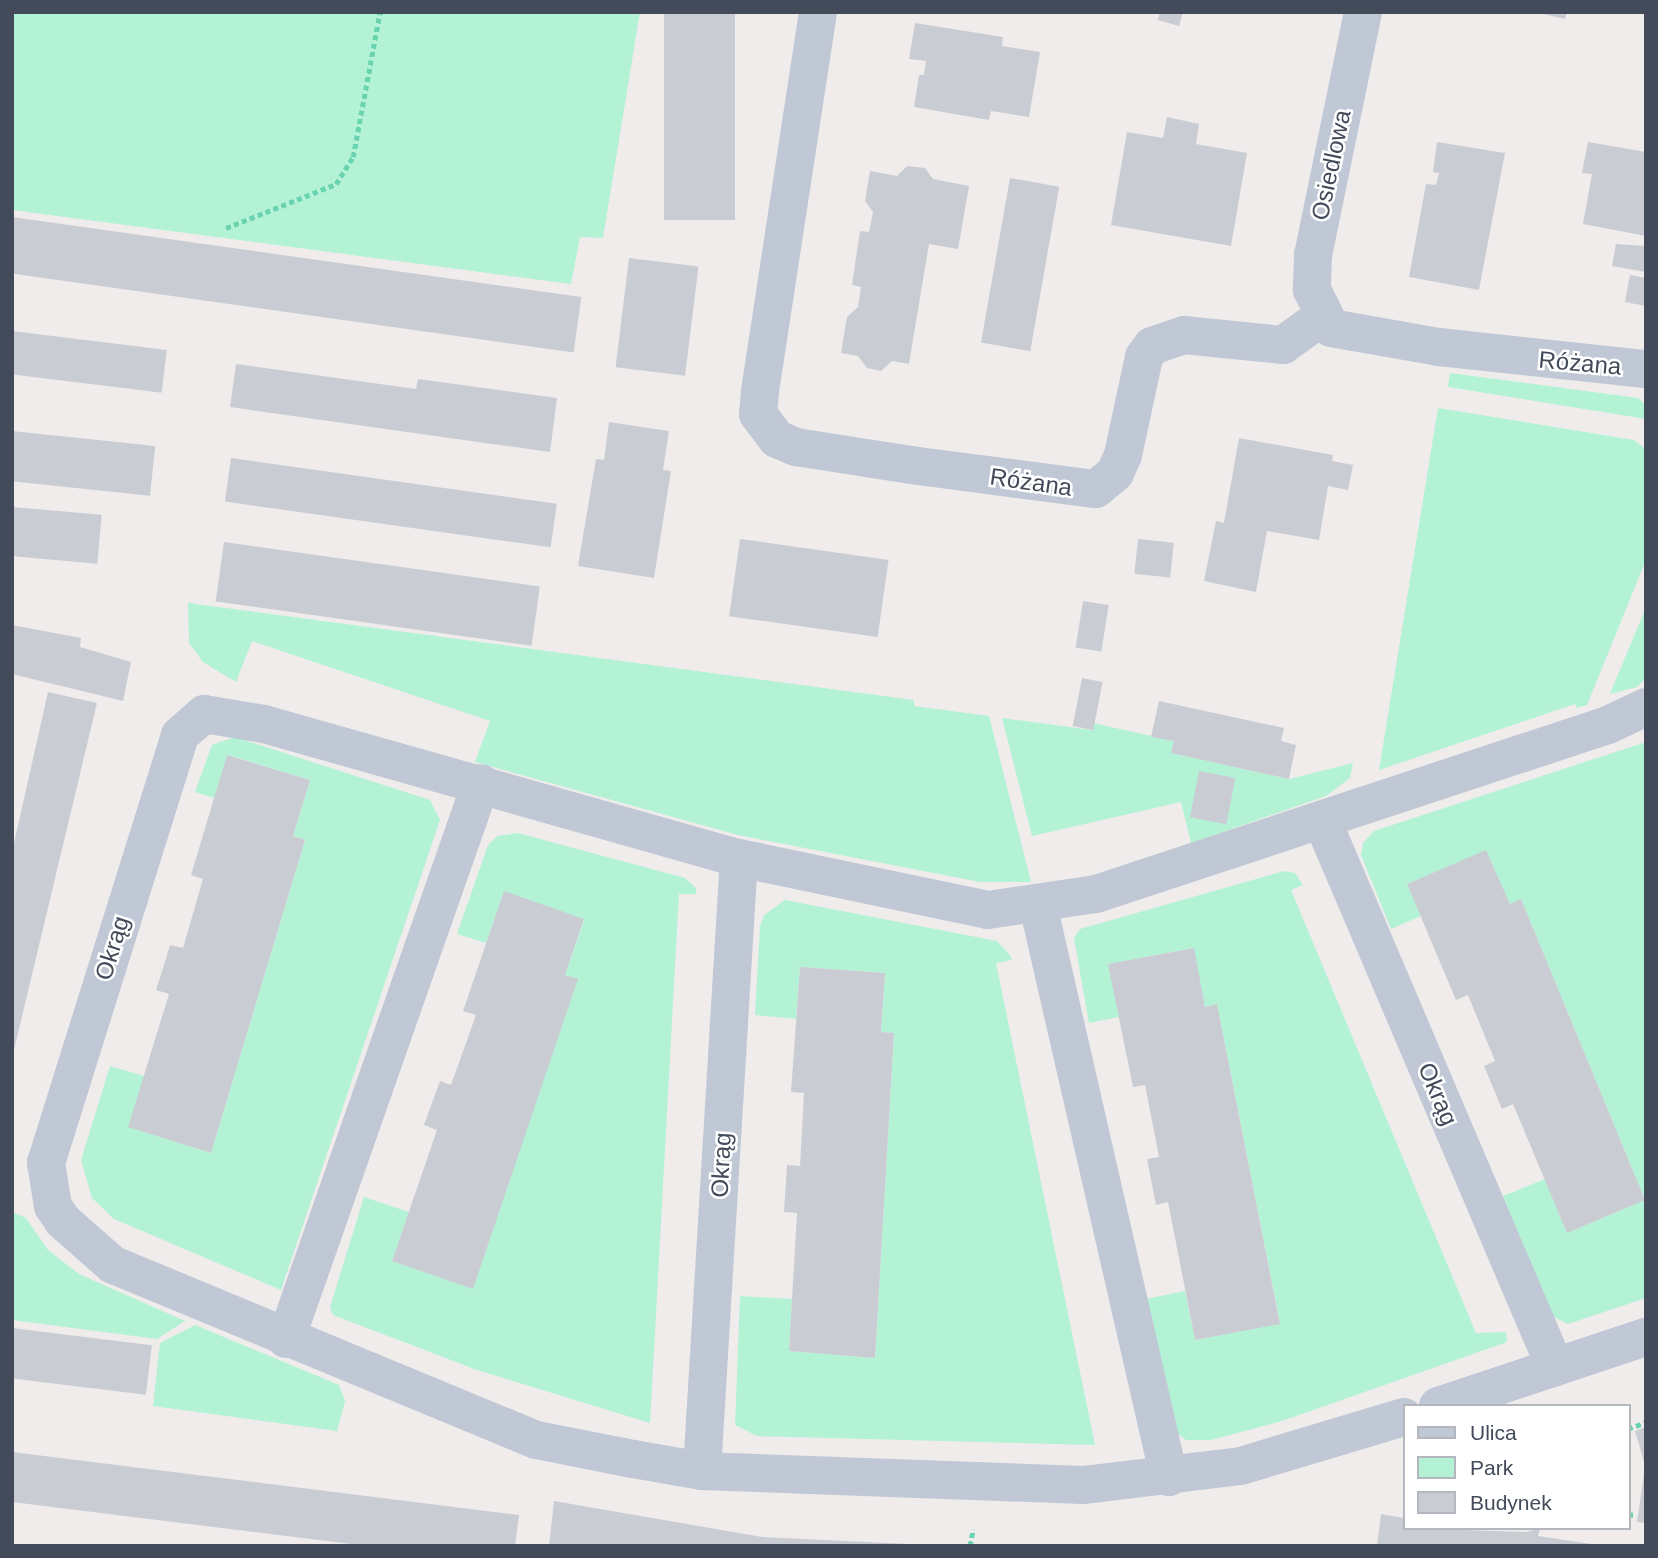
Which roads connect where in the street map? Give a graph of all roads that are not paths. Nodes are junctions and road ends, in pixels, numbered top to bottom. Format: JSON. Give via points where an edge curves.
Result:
{"nodes":[{"id":1,"x":818,"y":12,"type":"edge"},
{"id":2,"x":1363,"y":12,"type":"edge"},
{"id":3,"x":1322,"y":317,"type":"junction"},
{"id":4,"x":1646,"y":369,"type":"edge"},
{"id":5,"x":1646,"y":707,"type":"edge"},
{"id":6,"x":481,"y":783,"type":"junction"},
{"id":7,"x":1322,"y":820,"type":"junction"},
{"id":8,"x":739,"y":858,"type":"junction"},
{"id":9,"x":1038,"y":905,"type":"junction"},
{"id":10,"x":1646,"y":1337,"type":"edge"},
{"id":11,"x":286,"y":1339,"type":"junction"},
{"id":12,"x":1555,"y":1367,"type":"junction"},
{"id":13,"x":1444,"y":1404,"type":"edge"},
{"id":14,"x":1402,"y":1418,"type":"edge"},
{"id":15,"x":702,"y":1471,"type":"junction"},
{"id":16,"x":1169,"y":1477,"type":"junction"}],
"edges":[{"from":1,"to":3,"type":"street","name":"Różana","via":[[760,392],[758,414],[777,439],[796,447],[891,462],[1096,488],[1115,472],[1124,455],[1144,356],[1152,346],[1184,335],[1283,345]]},
{"from":2,"to":3,"type":"street","name":"Osiedlowa","via":[[1313,255],[1312,290]]},
{"from":3,"to":4,"type":"street","name":"Różana","via":[[1331,328],[1352,334]]},
{"from":5,"to":7,"type":"street","name":"Okrąg","via":[[1608,725]]},
{"from":6,"to":8,"type":"street","name":"Okrąg"},
{"from":6,"to":11,"type":"street"},
{"from":6,"to":11,"type":"street","name":"Okrąg","via":[[234,717],[204,714],[180,735],[176,746],[46,1163],[47,1187],[63,1221],[113,1265]]},
{"from":7,"to":9,"type":"street","name":"Okrąg","via":[[1096,894]]},
{"from":7,"to":12,"type":"street","name":"Okrąg"},
{"from":8,"to":9,"type":"street","name":"Okrąg","via":[[988,910]]},
{"from":8,"to":15,"type":"street","name":"Okrąg"},
{"from":9,"to":16,"type":"street"},
{"from":10,"to":12,"type":"street"},
{"from":11,"to":15,"type":"street","name":"Okrąg","via":[[536,1440]]},
{"from":12,"to":13,"type":"street"},
{"from":14,"to":16,"type":"street","name":"Okrąg","via":[[1301,1452]]},
{"from":15,"to":16,"type":"street","name":"Okrąg","via":[[1083,1485]]}]}
